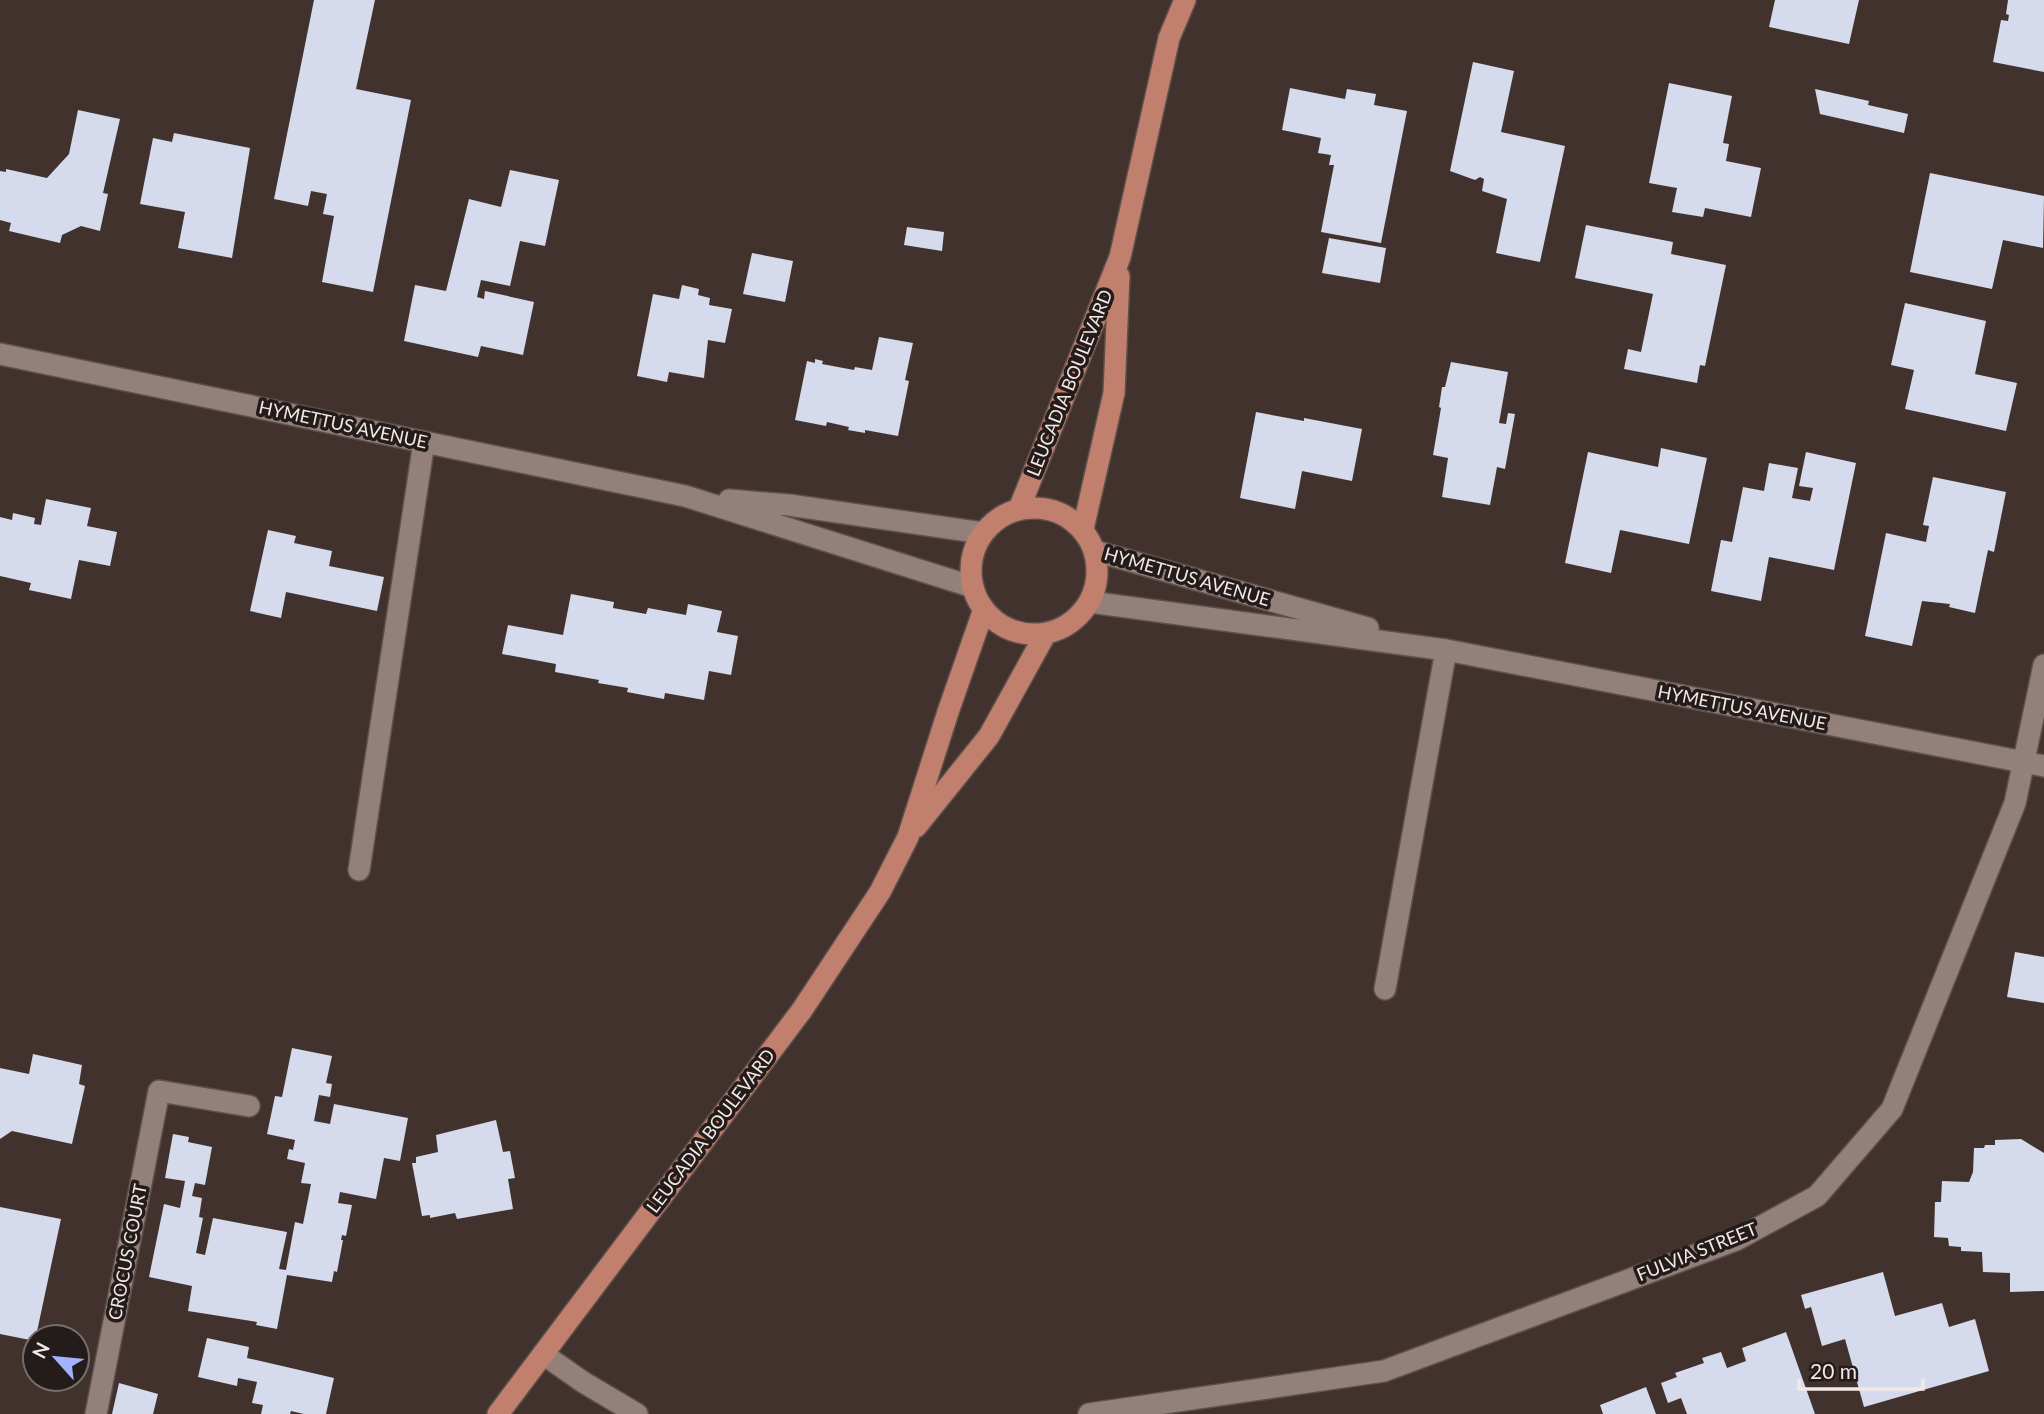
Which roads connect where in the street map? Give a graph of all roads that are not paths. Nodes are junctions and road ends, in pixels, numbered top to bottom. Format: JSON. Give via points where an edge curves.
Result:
{"nodes":[{"id":1,"x":1167,"y":0,"type":"edge"},
{"id":2,"x":1185,"y":0,"type":"edge"},
{"id":3,"x":1169,"y":38,"type":"junction"},
{"id":4,"x":1120,"y":257,"type":"junction"},
{"id":5,"x":0,"y":354,"type":"edge"},
{"id":6,"x":425,"y":442,"type":"junction"},
{"id":7,"x":685,"y":496,"type":"junction"},
{"id":8,"x":1020,"y":509,"type":"junction"},
{"id":9,"x":1083,"y":529,"type":"junction"},
{"id":10,"x":983,"y":533,"type":"junction"},
{"id":11,"x":1095,"y":551,"type":"junction"},
{"id":12,"x":973,"y":587,"type":"junction"},
{"id":13,"x":1090,"y":602,"type":"junction"},
{"id":14,"x":984,"y":609,"type":"junction"},
{"id":15,"x":1046,"y":633,"type":"junction"},
{"id":16,"x":1444,"y":649,"type":"junction"},
{"id":17,"x":2044,"y":665,"type":"edge"},
{"id":18,"x":2034,"y":764,"type":"edge"},
{"id":19,"x":908,"y":837,"type":"junction"},
{"id":20,"x":359,"y":870,"type":"dead end"},
{"id":21,"x":1385,"y":989,"type":"dead end"},
{"id":22,"x":249,"y":1106,"type":"dead end"},
{"id":23,"x":543,"y":1354,"type":"junction"},
{"id":24,"x":96,"y":1414,"type":"edge"},
{"id":25,"x":498,"y":1414,"type":"edge"},
{"id":26,"x":637,"y":1414,"type":"edge"},
{"id":27,"x":1089,"y":1414,"type":"edge"}],
"edges":[{"from":1,"to":3,"type":"main road","name":"LEUCADIA BOULEVARD"},
{"from":2,"to":3,"type":"main road","name":"LEUCADIA BOULEVARD"},
{"from":3,"to":4,"type":"main road","name":"LEUCADIA BOULEVARD"},
{"from":4,"to":8,"type":"main road","name":"LEUCADIA BOULEVARD"},
{"from":4,"to":9,"type":"main road","name":"LEUCADIA BOULEVARD","via":[[1114,393]]},
{"from":5,"to":6,"type":"street","name":"HYMETTUS AVENUE"},
{"from":6,"to":7,"type":"street","name":"HYMETTUS AVENUE"},
{"from":6,"to":20,"type":"street"},
{"from":7,"to":10,"type":"street","name":"HYMETTUS AVENUE","via":[[789,505]]},
{"from":7,"to":12,"type":"street","name":"HYMETTUS AVENUE"},
{"from":8,"to":9,"type":"main road","via":[[1041,507],[1064,514]]},
{"from":8,"to":10,"type":"main road"},
{"from":9,"to":11,"type":"main road"},
{"from":10,"to":12,"type":"main road","via":[[972,559]]},
{"from":11,"to":13,"type":"main road","via":[[1096,587]]},
{"from":11,"to":16,"type":"street","name":"HYMETTUS AVENUE"},
{"from":12,"to":14,"type":"main road"},
{"from":13,"to":15,"type":"main road","via":[[1074,621]]},
{"from":13,"to":16,"type":"street","name":"HYMETTUS AVENUE"},
{"from":14,"to":15,"type":"main road","via":[[1011,630]]},
{"from":14,"to":19,"type":"main road","name":"LEUCADIA BOULEVARD"},
{"from":15,"to":19,"type":"main road","name":"LEUCADIA BOULEVARD","via":[[989,736]]},
{"from":16,"to":18,"type":"street","name":"HYMETTUS AVENUE"},
{"from":16,"to":21,"type":"street"},
{"from":17,"to":18,"type":"street","name":"FULVIA STREET"},
{"from":18,"to":27,"type":"street","name":"FULVIA STREET","via":[[1892,1109],[1817,1196],[1736,1240],[1384,1371]]},
{"from":19,"to":23,"type":"main road","name":"LEUCADIA BOULEVARD","via":[[880,892],[802,1010]]},
{"from":22,"to":24,"type":"street","name":"CROCUS COURT","via":[[159,1091]]},
{"from":23,"to":25,"type":"main road","name":"LEUCADIA BOULEVARD"},
{"from":23,"to":26,"type":"street"}]}
